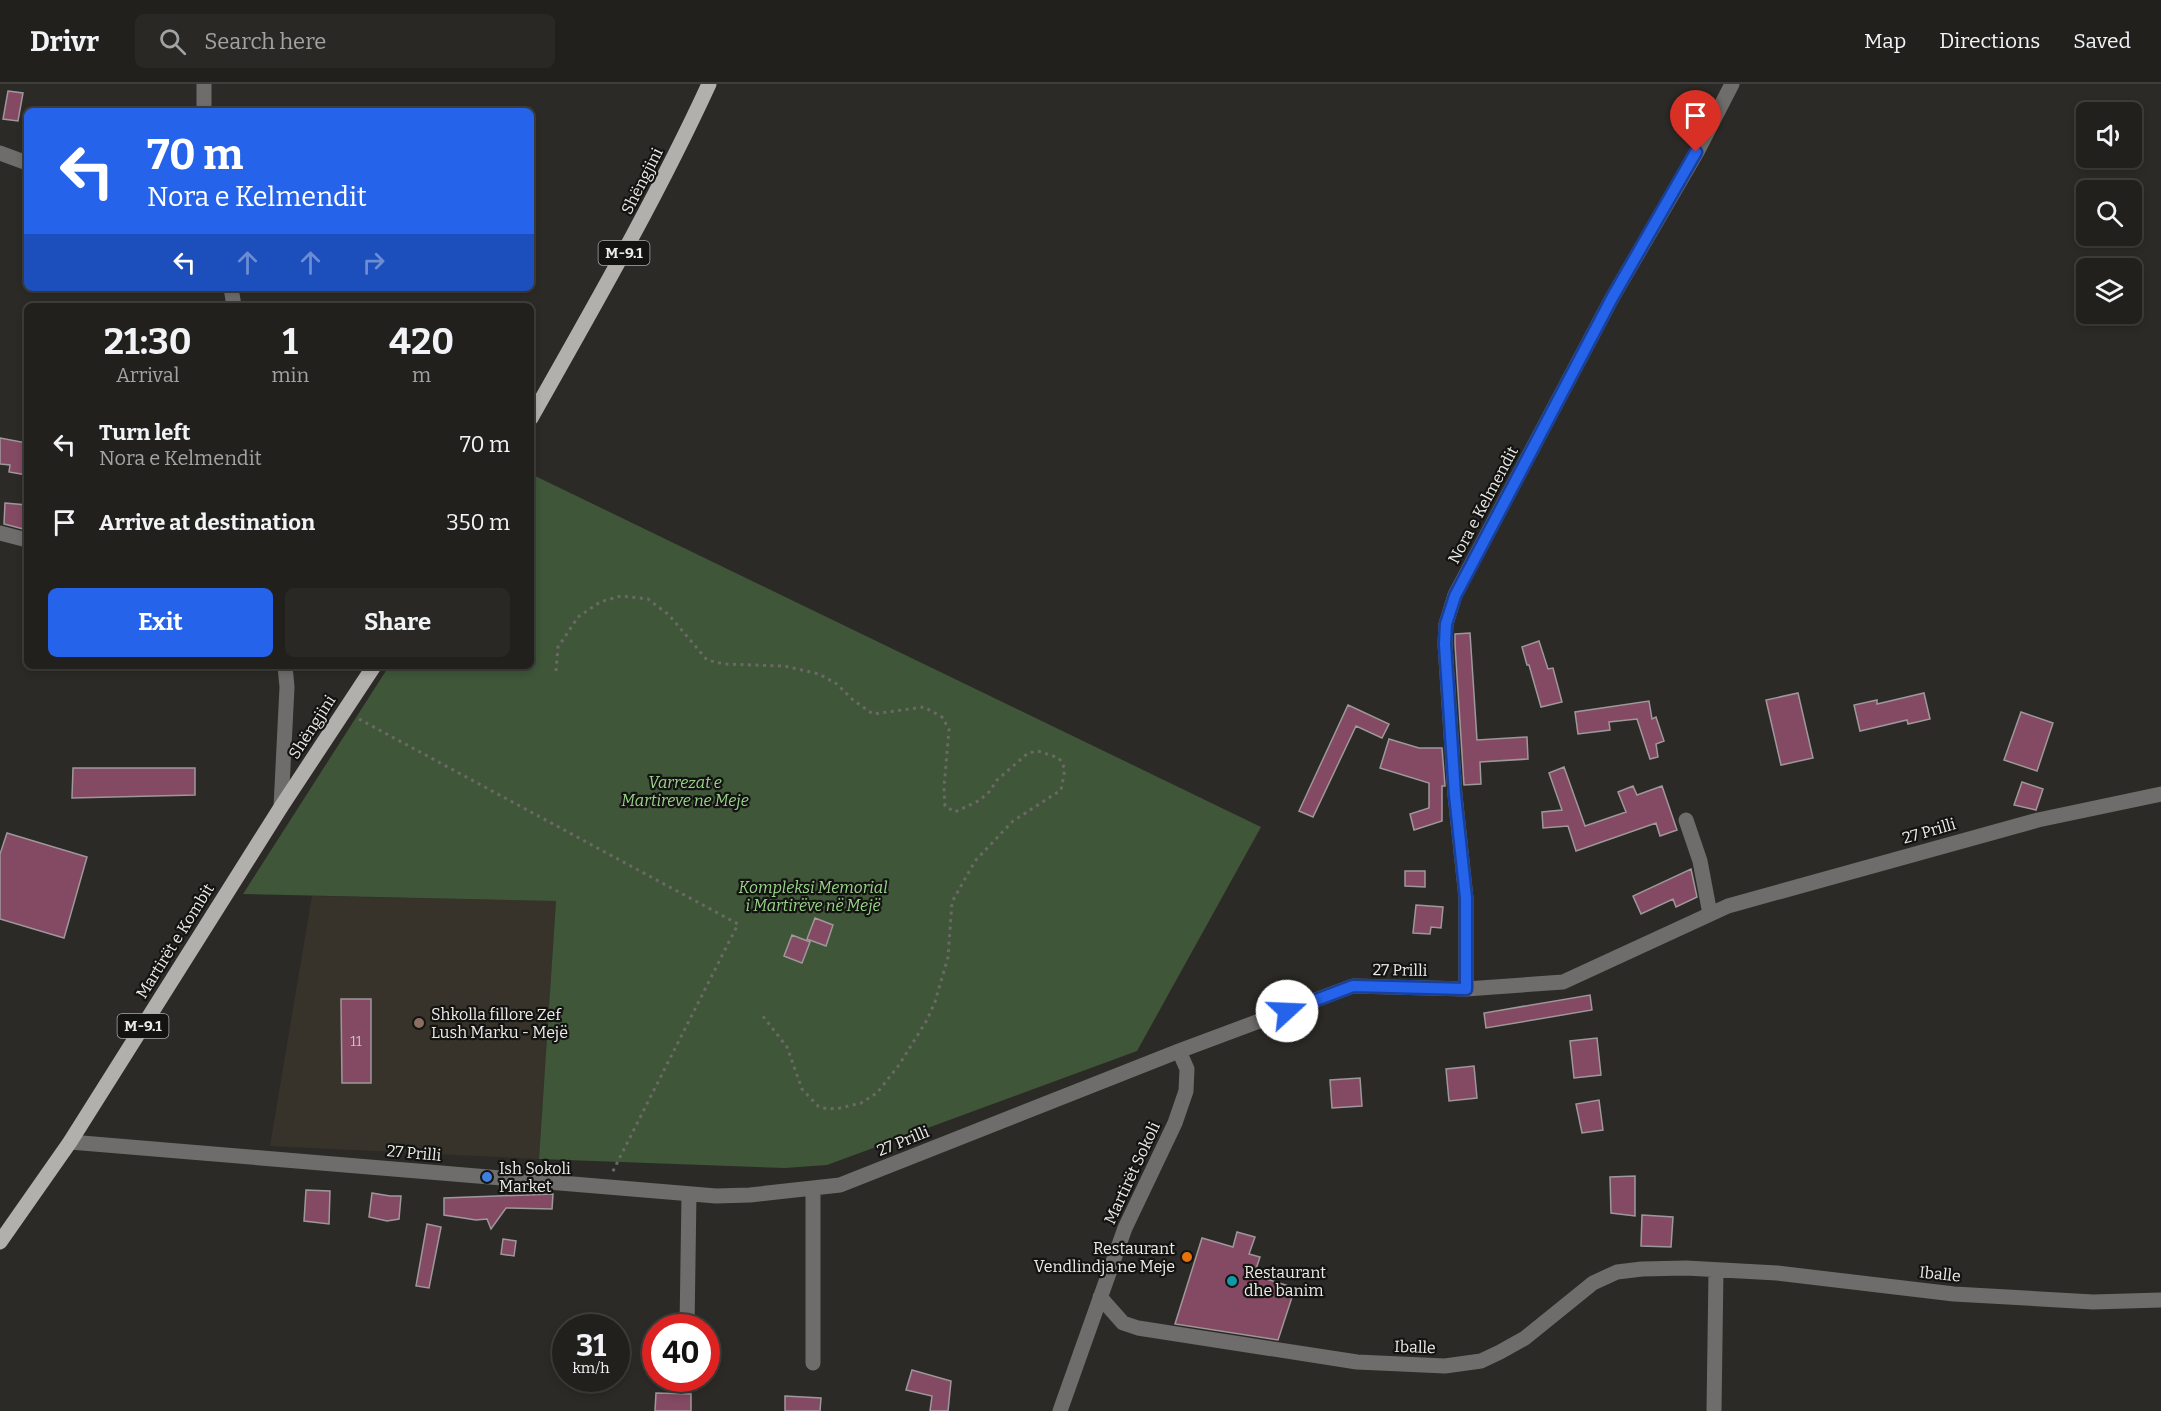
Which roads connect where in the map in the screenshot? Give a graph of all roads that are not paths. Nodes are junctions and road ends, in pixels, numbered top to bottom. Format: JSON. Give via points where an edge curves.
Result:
{"nodes":[{"id":1,"x":204,"y":84,"type":"edge"},
{"id":2,"x":709,"y":84,"type":"edge"},
{"id":3,"x":1732,"y":84,"type":"edge"},
{"id":4,"x":204,"y":108,"type":"edge"},
{"id":5,"x":0,"y":153,"type":"edge"},
{"id":6,"x":24,"y":162,"type":"edge"},
{"id":7,"x":534,"y":413,"type":"edge"},
{"id":8,"x":0,"y":533,"type":"edge"},
{"id":9,"x":24,"y":539,"type":"edge"},
{"id":10,"x":285,"y":669,"type":"edge"},
{"id":11,"x":372,"y":669,"type":"edge"},
{"id":12,"x":2161,"y":794,"type":"edge"},
{"id":13,"x":281,"y":807,"type":"junction"},
{"id":14,"x":1686,"y":820,"type":"dead end"},
{"id":15,"x":1710,"y":914,"type":"junction"},
{"id":16,"x":1466,"y":989,"type":"junction"},
{"id":17,"x":1179,"y":1051,"type":"junction"},
{"id":18,"x":70,"y":1142,"type":"junction"},
{"id":19,"x":813,"y":1188,"type":"junction"},
{"id":20,"x":689,"y":1194,"type":"junction"},
{"id":21,"x":0,"y":1242,"type":"edge"},
{"id":22,"x":1716,"y":1270,"type":"junction"},
{"id":23,"x":1100,"y":1297,"type":"junction"},
{"id":24,"x":2161,"y":1300,"type":"edge"},
{"id":25,"x":687,"y":1314,"type":"edge"},
{"id":26,"x":813,"y":1362,"type":"dead end"},
{"id":27,"x":1060,"y":1411,"type":"edge"},
{"id":28,"x":1714,"y":1411,"type":"edge"}],
"edges":[{"from":1,"to":4,"type":"street"},
{"from":2,"to":7,"type":"main road","name":"Shëngjini","number":"M-9.1","via":[[641,223]]},
{"from":3,"to":16,"type":"street","name":"Nora e Kelmendit","via":[[1612,298],[1449,613],[1445,644],[1466,898]]},
{"from":5,"to":6,"type":"street"},
{"from":8,"to":9,"type":"street"},
{"from":10,"to":13,"type":"street"},
{"from":11,"to":13,"type":"main road","name":"Shëngjini","number":"M-9.1"},
{"from":12,"to":15,"type":"street","name":"27 Prilli","via":[[2038,820]]},
{"from":13,"to":18,"type":"main road","name":"Martirët e Kombit","number":"M-9.1"},
{"from":14,"to":15,"type":"street","via":[[1700,861]]},
{"from":15,"to":16,"type":"street","name":"27 Prilli","via":[[1563,982]]},
{"from":16,"to":17,"type":"street","name":"27 Prilli","via":[[1353,986]]},
{"from":17,"to":19,"type":"street","name":"27 Prilli","via":[[840,1185]]},
{"from":17,"to":23,"type":"street","name":"Martirët Sokoli","via":[[1187,1069],[1186,1091],[1125,1228]]},
{"from":18,"to":20,"type":"street","name":"27 Prilli"},
{"from":18,"to":21,"type":"main road","name":"Martirët e Kombit","number":"M-9.1"},
{"from":19,"to":20,"type":"street","name":"27 Prilli","via":[[750,1195]]},
{"from":19,"to":26,"type":"street"},
{"from":20,"to":25,"type":"street"},
{"from":22,"to":23,"type":"street","name":"Iballe","via":[[1642,1269],[1606,1275],[1525,1338],[1481,1361],[1445,1366],[1357,1362],[1138,1328],[1123,1323]]},
{"from":22,"to":24,"type":"street","name":"Iballe","via":[[1777,1273],[1954,1294],[2093,1302]]},
{"from":22,"to":28,"type":"street"},
{"from":23,"to":27,"type":"street","name":"Martirët Sokoli"}]}
